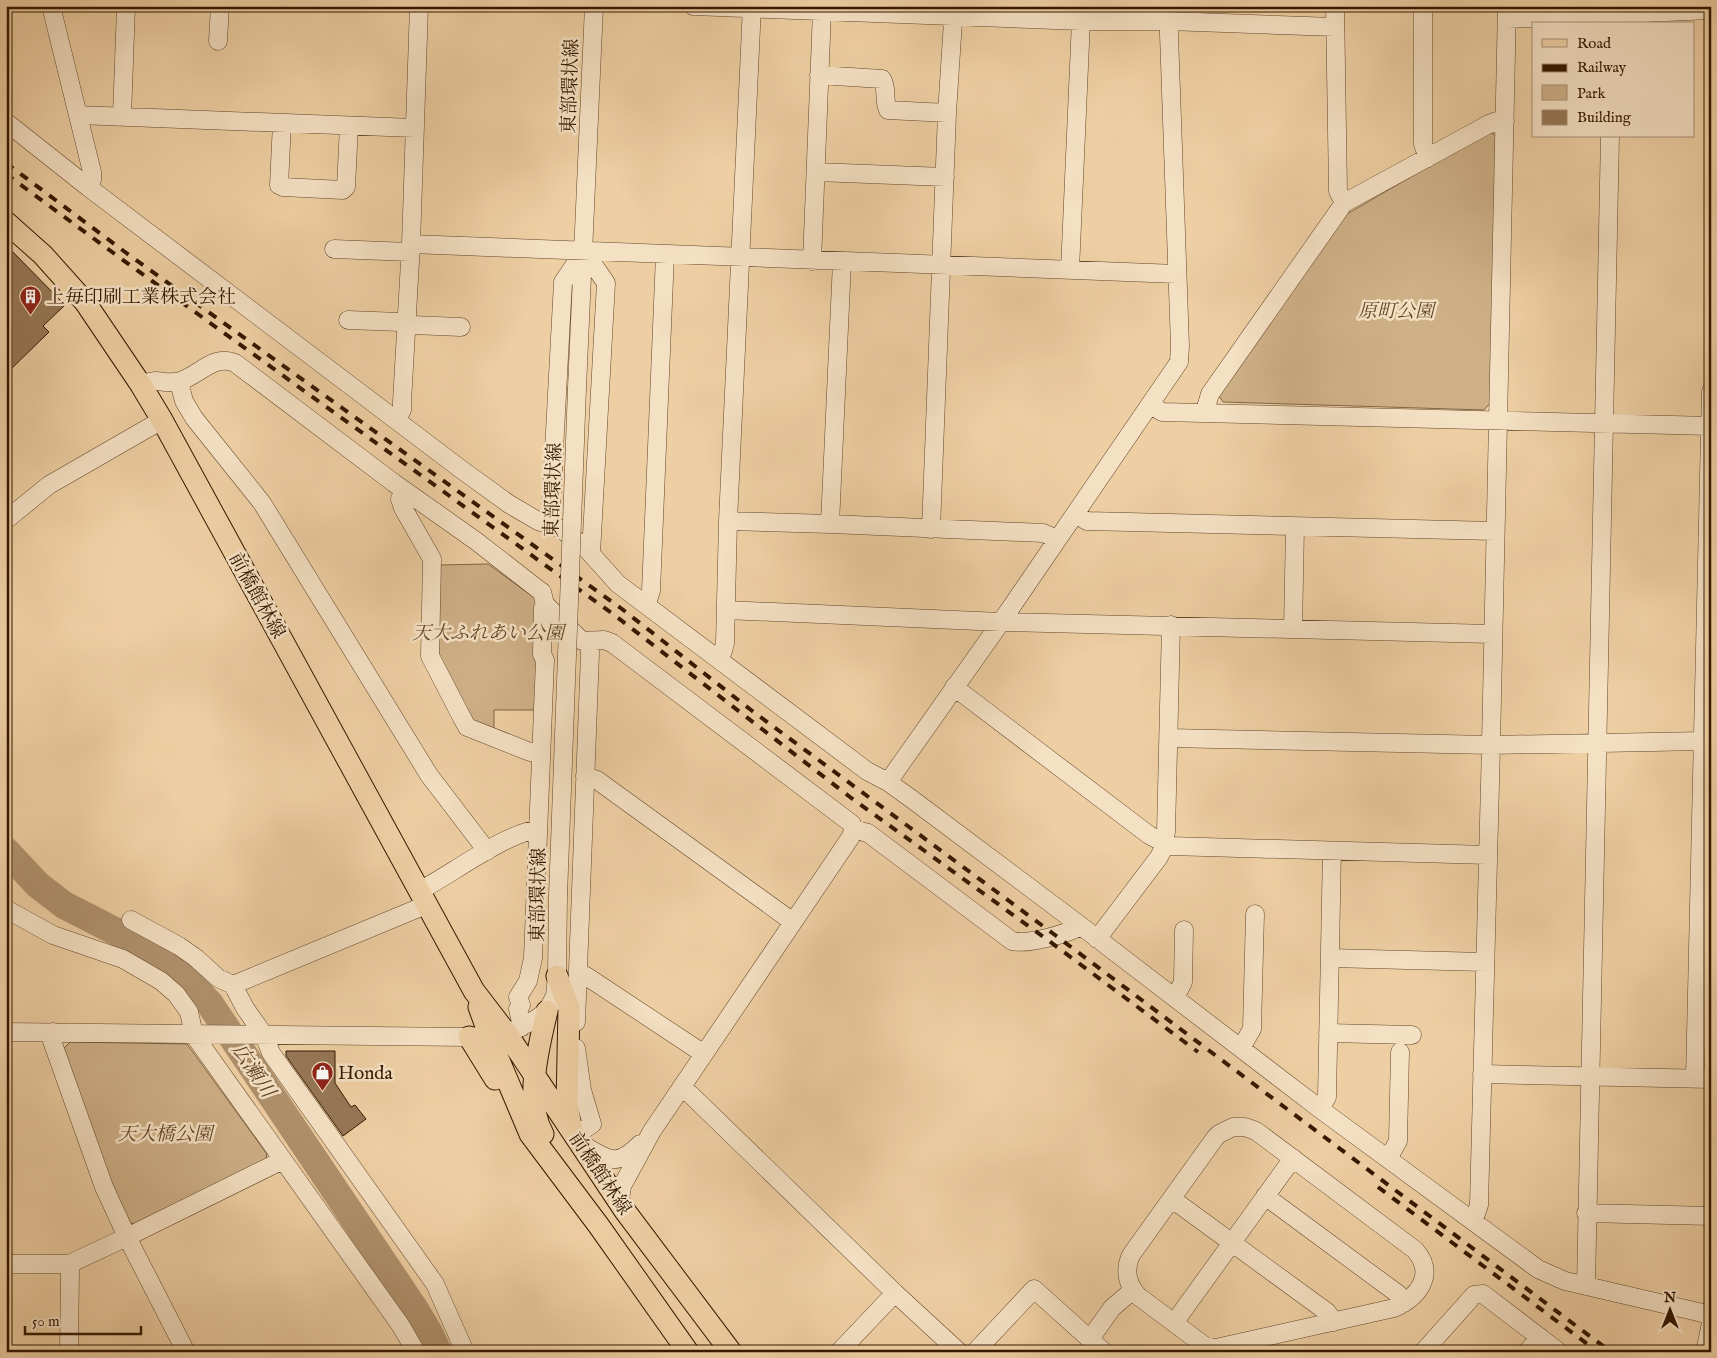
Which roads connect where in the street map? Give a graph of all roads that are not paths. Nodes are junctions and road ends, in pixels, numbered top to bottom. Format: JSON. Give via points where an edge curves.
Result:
{"nodes":[{"id":1,"x":51,"y":6,"type":"edge"},
{"id":2,"x":126,"y":6,"type":"edge"},
{"id":3,"x":220,"y":6,"type":"edge"},
{"id":4,"x":419,"y":6,"type":"edge"},
{"id":5,"x":594,"y":6,"type":"edge"},
{"id":6,"x":693,"y":6,"type":"edge"},
{"id":7,"x":1335,"y":6,"type":"edge"},
{"id":8,"x":1423,"y":6,"type":"edge"},
{"id":9,"x":752,"y":8,"type":"edge"},
{"id":10,"x":1711,"y":10,"type":"edge"},
{"id":11,"x":822,"y":11,"type":"junction"},
{"id":12,"x":954,"y":11,"type":"edge"},
{"id":13,"x":1507,"y":13,"type":"edge"},
{"id":14,"x":1168,"y":14,"type":"edge"},
{"id":15,"x":1613,"y":15,"type":"edge"},
{"id":16,"x":1081,"y":21,"type":"junction"},
{"id":17,"x":1335,"y":28,"type":"junction"},
{"id":18,"x":218,"y":41,"type":"dead end"},
{"id":19,"x":819,"y":75,"type":"junction"},
{"id":20,"x":947,"y":112,"type":"junction"},
{"id":21,"x":78,"y":115,"type":"junction"},
{"id":22,"x":122,"y":117,"type":"junction"},
{"id":23,"x":1505,"y":121,"type":"junction"},
{"id":24,"x":6,"y":122,"type":"edge"},
{"id":25,"x":282,"y":123,"type":"junction"},
{"id":26,"x":349,"y":126,"type":"junction"},
{"id":27,"x":414,"y":128,"type":"junction"},
{"id":28,"x":1610,"y":138,"type":"edge"},
{"id":29,"x":1428,"y":158,"type":"junction"},
{"id":30,"x":816,"y":172,"type":"junction"},
{"id":31,"x":945,"y":177,"type":"junction"},
{"id":32,"x":88,"y":187,"type":"junction"},
{"id":33,"x":1344,"y":203,"type":"junction"},
{"id":34,"x":6,"y":222,"type":"edge"},
{"id":35,"x":410,"y":248,"type":"junction"},
{"id":36,"x":334,"y":249,"type":"dead end"},
{"id":37,"x":584,"y":251,"type":"junction"},
{"id":38,"x":666,"y":255,"type":"junction"},
{"id":39,"x":741,"y":258,"type":"junction"},
{"id":40,"x":812,"y":261,"type":"junction"},
{"id":41,"x":842,"y":262,"type":"junction"},
{"id":42,"x":941,"y":266,"type":"junction"},
{"id":43,"x":1070,"y":270,"type":"junction"},
{"id":44,"x":1177,"y":274,"type":"junction"},
{"id":45,"x":348,"y":320,"type":"dead end"},
{"id":46,"x":406,"y":324,"type":"junction"},
{"id":47,"x":461,"y":327,"type":"dead end"},
{"id":48,"x":179,"y":382,"type":"junction"},
{"id":49,"x":141,"y":385,"type":"junction"},
{"id":50,"x":1711,"y":391,"type":"edge"},
{"id":51,"x":1151,"y":405,"type":"junction"},
{"id":52,"x":1207,"y":413,"type":"junction"},
{"id":53,"x":397,"y":419,"type":"junction"},
{"id":54,"x":162,"y":420,"type":"junction"},
{"id":55,"x":1498,"y":420,"type":"junction"},
{"id":56,"x":1604,"y":422,"type":"junction"},
{"id":57,"x":1710,"y":426,"type":"edge"},
{"id":58,"x":404,"y":490,"type":"junction"},
{"id":59,"x":1075,"y":514,"type":"junction"},
{"id":60,"x":6,"y":520,"type":"edge"},
{"id":61,"x":728,"y":521,"type":"junction"},
{"id":62,"x":830,"y":524,"type":"junction"},
{"id":63,"x":550,"y":525,"type":"junction"},
{"id":64,"x":1295,"y":527,"type":"junction"},
{"id":65,"x":930,"y":529,"type":"junction"},
{"id":66,"x":1495,"y":531,"type":"junction"},
{"id":67,"x":1709,"y":537,"type":"edge"},
{"id":68,"x":1056,"y":541,"type":"junction"},
{"id":69,"x":591,"y":553,"type":"junction"},
{"id":70,"x":546,"y":604,"type":"junction"},
{"id":71,"x":645,"y":604,"type":"junction"},
{"id":72,"x":726,"y":610,"type":"junction"},
{"id":73,"x":1001,"y":622,"type":"junction"},
{"id":74,"x":1171,"y":625,"type":"junction"},
{"id":75,"x":1293,"y":629,"type":"junction"},
{"id":76,"x":1492,"y":634,"type":"junction"},
{"id":77,"x":588,"y":641,"type":"junction"},
{"id":78,"x":718,"y":659,"type":"junction"},
{"id":79,"x":954,"y":688,"type":"junction"},
{"id":80,"x":1169,"y":738,"type":"junction"},
{"id":81,"x":1703,"y":741,"type":"junction"},
{"id":82,"x":1596,"y":744,"type":"junction"},
{"id":83,"x":1491,"y":745,"type":"junction"},
{"id":84,"x":541,"y":752,"type":"junction"},
{"id":85,"x":585,"y":776,"type":"junction"},
{"id":86,"x":888,"y":782,"type":"junction"},
{"id":87,"x":853,"y":829,"type":"junction"},
{"id":88,"x":538,"y":830,"type":"junction"},
{"id":89,"x":1164,"y":844,"type":"junction"},
{"id":90,"x":487,"y":851,"type":"junction"},
{"id":91,"x":1332,"y":851,"type":"junction"},
{"id":92,"x":1488,"y":855,"type":"junction"},
{"id":93,"x":1706,"y":884,"type":"edge"},
{"id":94,"x":423,"y":898,"type":"junction"},
{"id":95,"x":6,"y":909,"type":"edge"},
{"id":96,"x":1255,"y":914,"type":"dead end"},
{"id":97,"x":131,"y":920,"type":"dead end"},
{"id":98,"x":792,"y":922,"type":"junction"},
{"id":99,"x":1081,"y":926,"type":"junction"},
{"id":100,"x":1184,"y":930,"type":"dead end"},
{"id":101,"x":1097,"y":939,"type":"junction"},
{"id":102,"x":1330,"y":958,"type":"junction"},
{"id":103,"x":1485,"y":962,"type":"junction"},
{"id":104,"x":568,"y":975,"type":"junction"},
{"id":105,"x":233,"y":985,"type":"junction"},
{"id":106,"x":1175,"y":998,"type":"junction"},
{"id":107,"x":547,"y":1011,"type":"junction"},
{"id":108,"x":6,"y":1032,"type":"edge"},
{"id":109,"x":53,"y":1032,"type":"junction"},
{"id":110,"x":506,"y":1032,"type":"junction"},
{"id":111,"x":1328,"y":1033,"type":"junction"},
{"id":112,"x":202,"y":1035,"type":"junction"},
{"id":113,"x":258,"y":1035,"type":"junction"},
{"id":114,"x":1412,"y":1035,"type":"dead end"},
{"id":115,"x":468,"y":1037,"type":"junction"},
{"id":116,"x":1241,"y":1048,"type":"junction"},
{"id":117,"x":1400,"y":1052,"type":"dead end"},
{"id":118,"x":704,"y":1054,"type":"junction"},
{"id":119,"x":1482,"y":1074,"type":"junction"},
{"id":120,"x":1590,"y":1077,"type":"junction"},
{"id":121,"x":536,"y":1078,"type":"junction"},
{"id":122,"x":1703,"y":1079,"type":"edge"},
{"id":123,"x":681,"y":1089,"type":"junction"},
{"id":124,"x":1320,"y":1109,"type":"junction"},
{"id":125,"x":652,"y":1131,"type":"junction"},
{"id":126,"x":530,"y":1134,"type":"junction"},
{"id":127,"x":576,"y":1136,"type":"junction"},
{"id":128,"x":1293,"y":1158,"type":"junction"},
{"id":129,"x":1388,"y":1159,"type":"junction"},
{"id":130,"x":283,"y":1160,"type":"junction"},
{"id":131,"x":1265,"y":1196,"type":"junction"},
{"id":132,"x":1172,"y":1199,"type":"junction"},
{"id":133,"x":625,"y":1211,"type":"junction"},
{"id":134,"x":1586,"y":1212,"type":"junction"},
{"id":135,"x":1711,"y":1216,"type":"edge"},
{"id":136,"x":1472,"y":1220,"type":"junction"},
{"id":137,"x":599,"y":1226,"type":"junction"},
{"id":138,"x":127,"y":1237,"type":"junction"},
{"id":139,"x":1231,"y":1242,"type":"junction"},
{"id":140,"x":6,"y":1264,"type":"edge"},
{"id":141,"x":69,"y":1264,"type":"junction"},
{"id":142,"x":1586,"y":1286,"type":"junction"},
{"id":143,"x":1133,"y":1290,"type":"junction"},
{"id":144,"x":895,"y":1293,"type":"junction"},
{"id":145,"x":1404,"y":1303,"type":"junction"},
{"id":146,"x":1711,"y":1315,"type":"edge"},
{"id":147,"x":1334,"y":1322,"type":"junction"},
{"id":148,"x":1711,"y":1322,"type":"edge"},
{"id":149,"x":1174,"y":1324,"type":"junction"},
{"id":150,"x":1540,"y":1337,"type":"junction"},
{"id":151,"x":1090,"y":1340,"type":"junction"},
{"id":152,"x":69,"y":1352,"type":"edge"},
{"id":153,"x":186,"y":1352,"type":"edge"},
{"id":154,"x":416,"y":1352,"type":"edge"},
{"id":155,"x":465,"y":1352,"type":"edge"},
{"id":156,"x":688,"y":1352,"type":"edge"},
{"id":157,"x":731,"y":1352,"type":"edge"},
{"id":158,"x":839,"y":1352,"type":"edge"},
{"id":159,"x":959,"y":1352,"type":"edge"},
{"id":160,"x":975,"y":1352,"type":"edge"},
{"id":161,"x":1104,"y":1352,"type":"edge"},
{"id":162,"x":1423,"y":1352,"type":"edge"},
{"id":163,"x":1527,"y":1352,"type":"edge"},
{"id":164,"x":1559,"y":1352,"type":"edge"},
{"id":165,"x":1705,"y":1352,"type":"edge"}],
"edges":[{"from":1,"to":21,"type":"street"},
{"from":2,"to":22,"type":"street"},
{"from":3,"to":18,"type":"street"},
{"from":4,"to":27,"type":"street"},
{"from":5,"to":37,"type":"street","name":"東部環状線"},
{"from":6,"to":9,"type":"street"},
{"from":7,"to":17,"type":"street"},
{"from":8,"to":29,"type":"street","via":[[1423,144]]},
{"from":9,"to":11,"type":"street"},
{"from":9,"to":39,"type":"street"},
{"from":10,"to":15,"type":"street"},
{"from":11,"to":12,"type":"street"},
{"from":11,"to":19,"type":"street"},
{"from":12,"to":16,"type":"street"},
{"from":12,"to":20,"type":"street"},
{"from":13,"to":15,"type":"street"},
{"from":13,"to":23,"type":"street"},
{"from":14,"to":16,"type":"street"},
{"from":14,"to":17,"type":"street"},
{"from":14,"to":44,"type":"street"},
{"from":16,"to":43,"type":"street"},
{"from":17,"to":33,"type":"street","via":[[1338,191]]},
{"from":19,"to":20,"type":"street","via":[[882,79],[886,86],[888,110]]},
{"from":19,"to":30,"type":"street"},
{"from":20,"to":31,"type":"street"},
{"from":21,"to":22,"type":"street"},
{"from":21,"to":32,"type":"street","via":[[92,172]]},
{"from":22,"to":25,"type":"street"},
{"from":23,"to":29,"type":"street","via":[[1489,124]]},
{"from":23,"to":55,"type":"street"},
{"from":24,"to":32,"type":"street"},
{"from":25,"to":26,"type":"street"},
{"from":25,"to":26,"type":"street","via":[[279,185],[343,190],[346,187]]},
{"from":26,"to":27,"type":"street"},
{"from":27,"to":35,"type":"street"},
{"from":28,"to":56,"type":"street"},
{"from":29,"to":33,"type":"street"},
{"from":30,"to":31,"type":"street"},
{"from":30,"to":40,"type":"street"},
{"from":31,"to":42,"type":"street"},
{"from":32,"to":53,"type":"street"},
{"from":33,"to":52,"type":"street","via":[[1210,394]]},
{"from":34,"to":49,"type":"main road","name":"前橋館林線","via":[[43,255],[85,302]]},
{"from":35,"to":36,"type":"street"},
{"from":35,"to":37,"type":"street"},
{"from":35,"to":46,"type":"street"},
{"from":37,"to":38,"type":"street"},
{"from":37,"to":63,"type":"street","via":[[563,282]]},
{"from":37,"to":69,"type":"street","via":[[606,283]]},
{"from":37,"to":104,"type":"street","name":"東部環状線","bridge":true,"via":[[558,896]]},
{"from":38,"to":39,"type":"street"},
{"from":38,"to":71,"type":"street","via":[[651,591]]},
{"from":39,"to":40,"type":"street"},
{"from":39,"to":61,"type":"street"},
{"from":40,"to":41,"type":"street"},
{"from":41,"to":42,"type":"street"},
{"from":41,"to":62,"type":"street"},
{"from":42,"to":43,"type":"street"},
{"from":42,"to":65,"type":"street"},
{"from":43,"to":44,"type":"street"},
{"from":44,"to":51,"type":"street","via":[[1180,357]]},
{"from":45,"to":46,"type":"street"},
{"from":46,"to":47,"type":"street"},
{"from":46,"to":53,"type":"street","via":[[402,410]]},
{"from":48,"to":49,"type":"street","via":[[156,380]]},
{"from":48,"to":58,"type":"street","via":[[213,363],[225,360],[235,363]]},
{"from":48,"to":90,"type":"street","via":[[184,401],[194,418],[262,503],[429,775]]},
{"from":49,"to":54,"type":"main road","name":"前橋館林線"},
{"from":50,"to":57,"type":"street"},
{"from":51,"to":52,"type":"street","via":[[1162,412]]},
{"from":51,"to":59,"type":"street"},
{"from":52,"to":55,"type":"street"},
{"from":53,"to":63,"type":"street","via":[[509,504]]},
{"from":54,"to":60,"type":"street","via":[[49,485]]},
{"from":54,"to":94,"type":"main road","name":"前橋館林線"},
{"from":55,"to":56,"type":"street"},
{"from":55,"to":66,"type":"street"},
{"from":56,"to":57,"type":"street"},
{"from":56,"to":82,"type":"street"},
{"from":57,"to":67,"type":"street"},
{"from":58,"to":70,"type":"street","via":[[542,592]]},
{"from":58,"to":84,"type":"street","via":[[400,495],[403,508],[432,559],[430,656],[460,714],[467,726],[530,752]]},
{"from":59,"to":64,"type":"street","via":[[1087,521]]},
{"from":59,"to":68,"type":"street"},
{"from":61,"to":62,"type":"street"},
{"from":61,"to":72,"type":"street"},
{"from":62,"to":65,"type":"street"},
{"from":63,"to":69,"type":"street","via":[[560,528]]},
{"from":64,"to":66,"type":"street"},
{"from":64,"to":75,"type":"street"},
{"from":65,"to":68,"type":"street","via":[[1043,533]]},
{"from":66,"to":76,"type":"street"},
{"from":67,"to":81,"type":"street"},
{"from":68,"to":73,"type":"street"},
{"from":69,"to":71,"type":"street","via":[[611,578]]},
{"from":70,"to":77,"type":"street","via":[[582,641]]},
{"from":70,"to":84,"type":"street","via":[[543,608],[542,654],[545,660]]},
{"from":71,"to":78,"type":"street"},
{"from":72,"to":73,"type":"street"},
{"from":72,"to":78,"type":"street","via":[[725,643]]},
{"from":73,"to":74,"type":"street"},
{"from":73,"to":79,"type":"street"},
{"from":74,"to":75,"type":"street"},
{"from":74,"to":80,"type":"street"},
{"from":75,"to":76,"type":"street"},
{"from":76,"to":83,"type":"street"},
{"from":77,"to":85,"type":"street"},
{"from":77,"to":87,"type":"street","via":[[612,643],[850,821]]},
{"from":78,"to":86,"type":"street","via":[[867,771]]},
{"from":79,"to":86,"type":"street"},
{"from":79,"to":89,"type":"street"},
{"from":80,"to":83,"type":"street"},
{"from":80,"to":89,"type":"street"},
{"from":81,"to":82,"type":"street"},
{"from":81,"to":93,"type":"street"},
{"from":82,"to":83,"type":"street"},
{"from":82,"to":120,"type":"street"},
{"from":83,"to":92,"type":"street"},
{"from":84,"to":88,"type":"street"},
{"from":85,"to":98,"type":"street","via":[[597,780]]},
{"from":85,"to":104,"type":"street"},
{"from":86,"to":99,"type":"street"},
{"from":87,"to":98,"type":"street"},
{"from":87,"to":99,"type":"street","via":[[868,833],[1012,941],[1033,941]]},
{"from":88,"to":90,"type":"street","via":[[526,831]]},
{"from":88,"to":110,"type":"street","via":[[532,970],[518,997],[521,1005]]},
{"from":89,"to":91,"type":"street","via":[[1177,848]]},
{"from":89,"to":101,"type":"street","via":[[1159,857]]},
{"from":90,"to":94,"type":"street"},
{"from":91,"to":92,"type":"street"},
{"from":91,"to":102,"type":"street"},
{"from":92,"to":103,"type":"street"},
{"from":93,"to":122,"type":"street"},
{"from":94,"to":105,"type":"street"},
{"from":94,"to":110,"type":"main road","name":"前橋館林線","via":[[475,992]]},
{"from":95,"to":112,"type":"street","via":[[52,935],[123,959],[161,981],[186,1007]]},
{"from":96,"to":116,"type":"street","via":[[1252,1029]]},
{"from":97,"to":105,"type":"street","via":[[179,946],[218,978]]},
{"from":98,"to":118,"type":"street"},
{"from":99,"to":101,"type":"street"},
{"from":100,"to":106,"type":"street","via":[[1183,982]]},
{"from":101,"to":106,"type":"street"},
{"from":102,"to":103,"type":"street"},
{"from":102,"to":111,"type":"street"},
{"from":103,"to":119,"type":"street"},
{"from":104,"to":107,"type":"street"},
{"from":104,"to":118,"type":"street","via":[[586,976]]},
{"from":104,"to":127,"type":"main road","via":[[567,1104]]},
{"from":105,"to":113,"type":"street"},
{"from":106,"to":116,"type":"street"},
{"from":107,"to":110,"type":"street"},
{"from":107,"to":121,"type":"main road"},
{"from":108,"to":109,"type":"street"},
{"from":109,"to":112,"type":"street"},
{"from":109,"to":138,"type":"street","via":[[52,1041],[104,1187]]},
{"from":110,"to":115,"type":"street"},
{"from":110,"to":121,"type":"main road","name":"前橋館林線"},
{"from":110,"to":126,"type":"main road","name":"前橋館林線"},
{"from":111,"to":114,"type":"street"},
{"from":111,"to":124,"type":"street","via":[[1327,1097]]},
{"from":112,"to":113,"type":"street"},
{"from":112,"to":130,"type":"street"},
{"from":113,"to":115,"type":"street"},
{"from":113,"to":155,"type":"street","via":[[435,1284]]},
{"from":115,"to":126,"type":"main road"},
{"from":116,"to":124,"type":"street"},
{"from":117,"to":129,"type":"street","via":[[1398,1141]]},
{"from":118,"to":123,"type":"street"},
{"from":119,"to":120,"type":"street"},
{"from":119,"to":136,"type":"street","via":[[1479,1205]]},
{"from":120,"to":122,"type":"street"},
{"from":120,"to":134,"type":"street"},
{"from":121,"to":127,"type":"main road","name":"前橋館林線"},
{"from":121,"to":137,"type":"main road","via":[[534,1101],[539,1126]]},
{"from":123,"to":125,"type":"street"},
{"from":123,"to":144,"type":"street","via":[[690,1094]]},
{"from":124,"to":129,"type":"street"},
{"from":125,"to":127,"type":"street","via":[[629,1154],[619,1159],[602,1156]]},
{"from":125,"to":133,"type":"street","via":[[622,1186],[620,1200]]},
{"from":126,"to":137,"type":"main road","name":"前橋館林線"},
{"from":127,"to":133,"type":"main road","name":"前橋館林線"},
{"from":128,"to":131,"type":"street"},
{"from":128,"to":132,"type":"street","via":[[1251,1128],[1228,1128],[1215,1138]]},
{"from":128,"to":145,"type":"street","via":[[1419,1254],[1424,1268],[1421,1286]]},
{"from":129,"to":136,"type":"street"},
{"from":130,"to":138,"type":"street"},
{"from":130,"to":154,"type":"street"},
{"from":131,"to":139,"type":"street"},
{"from":131,"to":145,"type":"street","via":[[1398,1294]]},
{"from":132,"to":139,"type":"street"},
{"from":132,"to":143,"type":"street","via":[[1128,1261],[1127,1274]]},
{"from":133,"to":157,"type":"main road","name":"前橋館林線"},
{"from":134,"to":135,"type":"street"},
{"from":134,"to":142,"type":"street"},
{"from":136,"to":142,"type":"street","via":[[1538,1269],[1554,1278]]},
{"from":137,"to":156,"type":"main road","name":"前橋館林線"},
{"from":138,"to":141,"type":"street"},
{"from":138,"to":153,"type":"street"},
{"from":139,"to":147,"type":"street","via":[[1327,1312]]},
{"from":139,"to":149,"type":"street"},
{"from":140,"to":141,"type":"street"},
{"from":141,"to":152,"type":"street"},
{"from":142,"to":146,"type":"street"},
{"from":143,"to":149,"type":"street"},
{"from":143,"to":151,"type":"street","via":[[1112,1308]]},
{"from":144,"to":158,"type":"street"},
{"from":144,"to":159,"type":"street"},
{"from":145,"to":147,"type":"street"},
{"from":147,"to":149,"type":"street","via":[[1216,1348],[1205,1346]]},
{"from":148,"to":165,"type":"street"},
{"from":150,"to":162,"type":"street","via":[[1484,1294],[1478,1293]]},
{"from":150,"to":163,"type":"street"},
{"from":150,"to":164,"type":"street"},
{"from":151,"to":160,"type":"street","via":[[1034,1289]]},
{"from":151,"to":161,"type":"street"}]}
